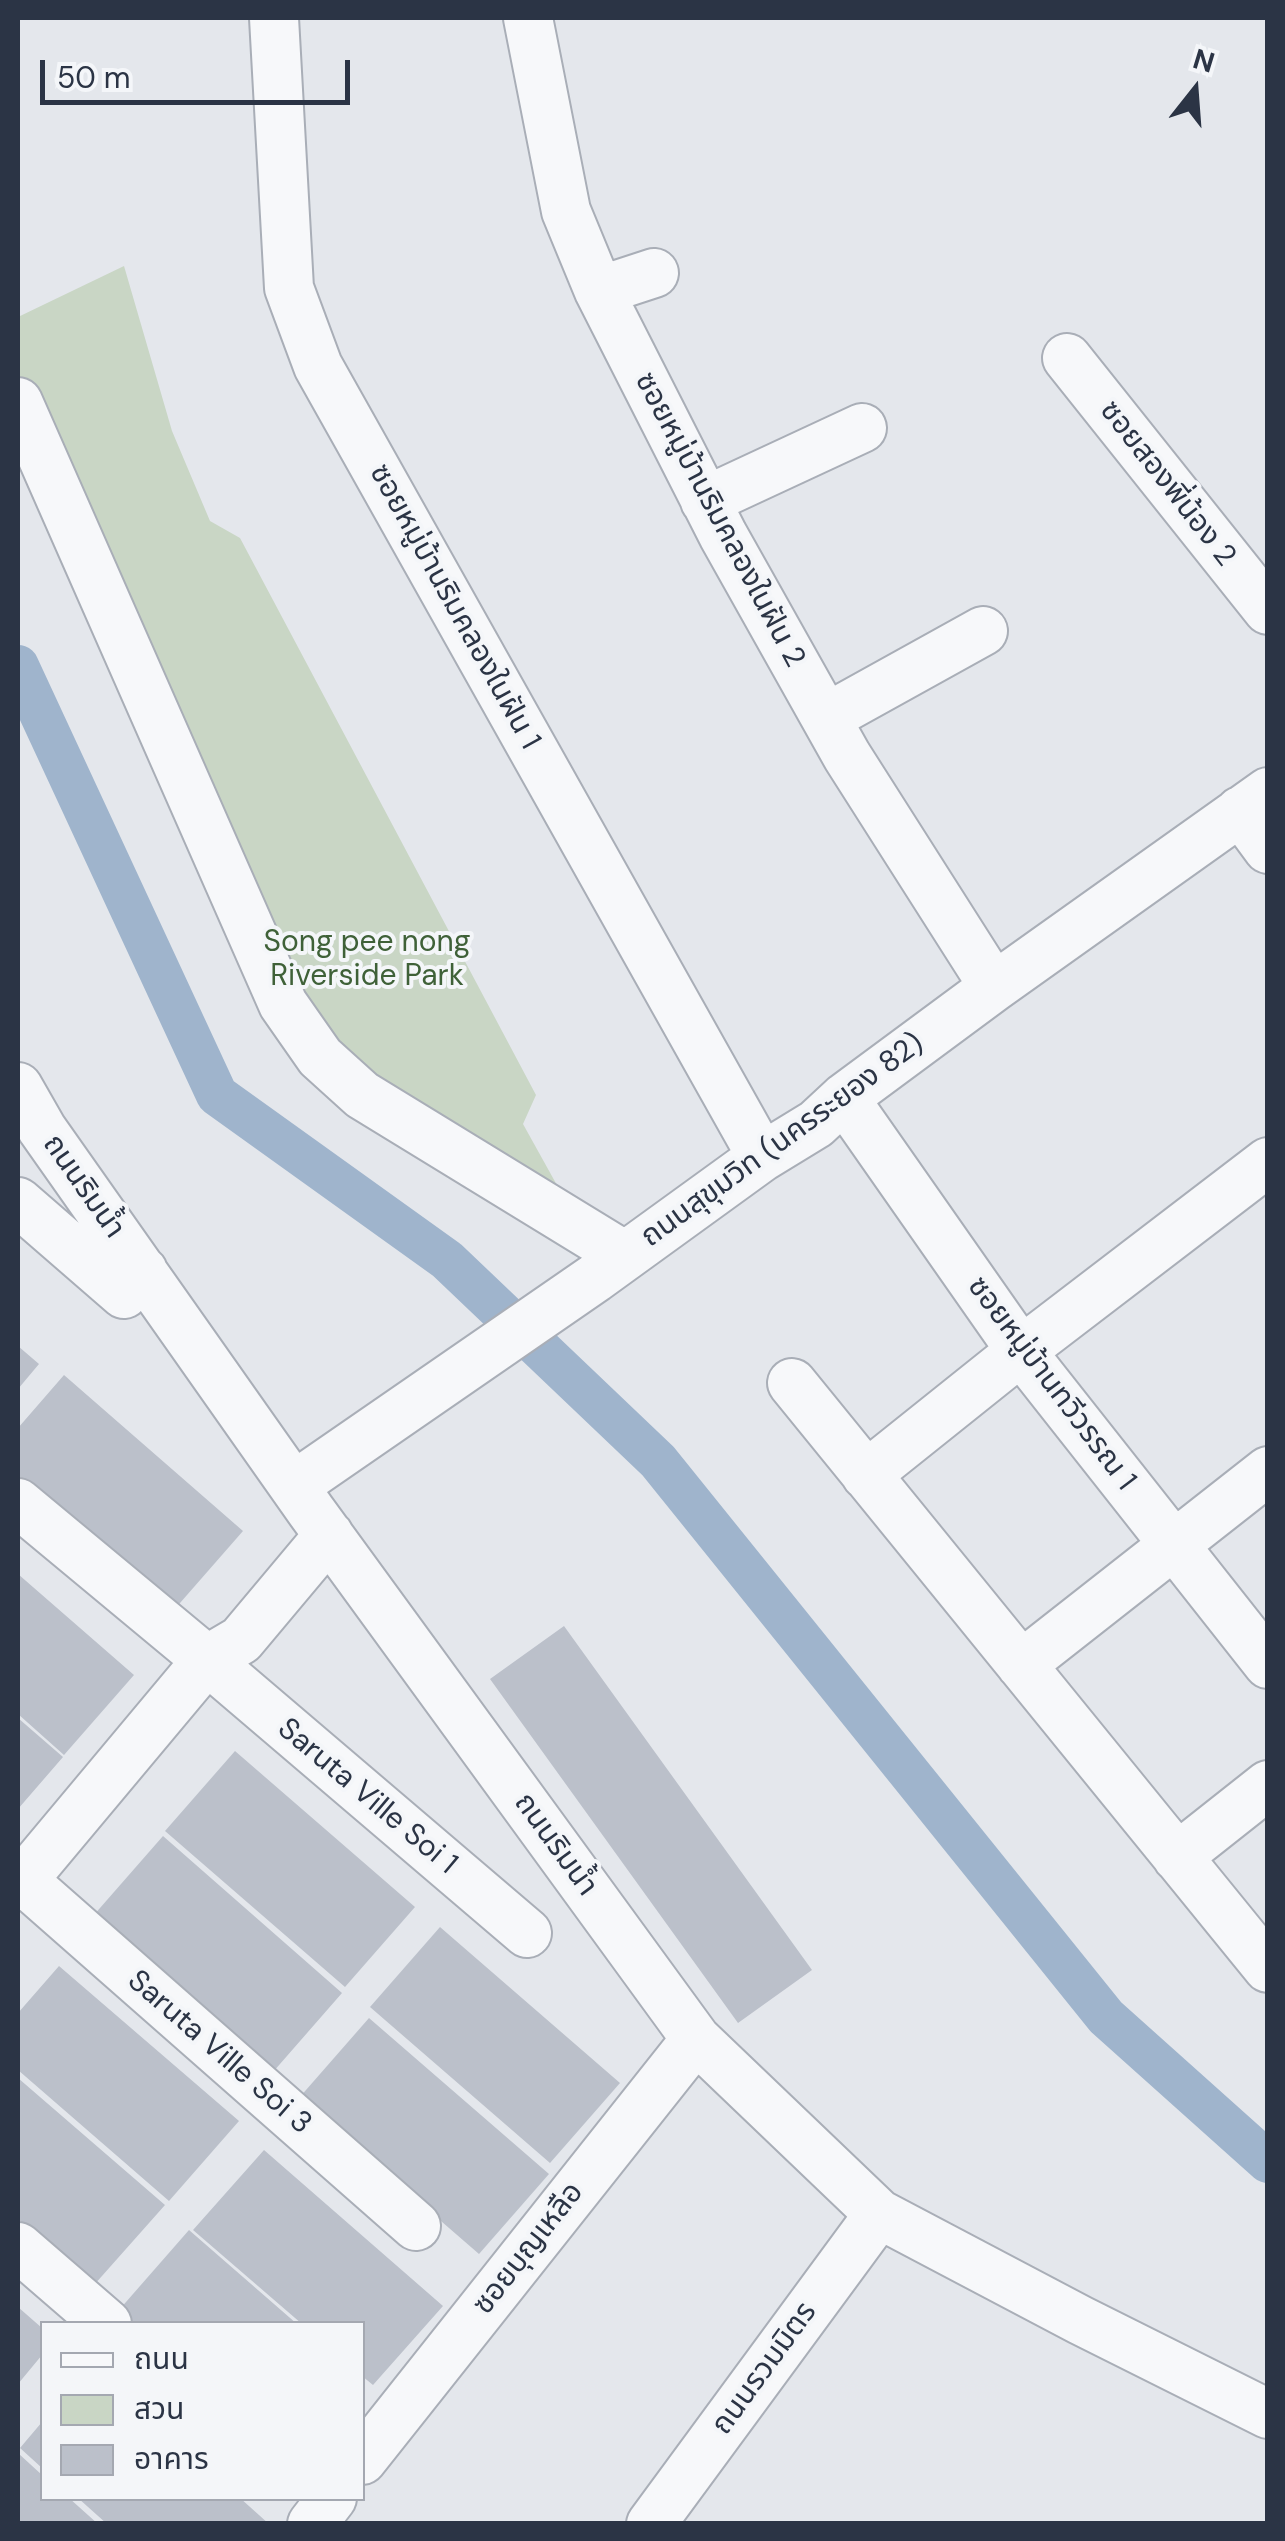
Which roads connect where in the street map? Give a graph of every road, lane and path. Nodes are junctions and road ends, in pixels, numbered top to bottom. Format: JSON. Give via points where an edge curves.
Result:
{"nodes":[{"id":1,"x":274,"y":18,"type":"edge"},
{"id":2,"x":528,"y":18,"type":"edge"},
{"id":3,"x":654,"y":272,"type":"dead end"},
{"id":4,"x":598,"y":292,"type":"junction"},
{"id":5,"x":1068,"y":358,"type":"dead end"},
{"id":6,"x":18,"y":402,"type":"edge"},
{"id":7,"x":862,"y":428,"type":"dead end"},
{"id":8,"x":705,"y":501,"type":"junction"},
{"id":9,"x":1268,"y":610,"type":"edge"},
{"id":10,"x":983,"y":631,"type":"dead end"},
{"id":11,"x":826,"y":718,"type":"junction"},
{"id":12,"x":1258,"y":817,"type":"edge"},
{"id":13,"x":994,"y":986,"type":"junction"},
{"id":14,"x":18,"y":1088,"type":"edge"},
{"id":15,"x":844,"y":1098,"type":"junction"},
{"id":16,"x":762,"y":1157,"type":"junction"},
{"id":17,"x":1268,"y":1162,"type":"edge"},
{"id":18,"x":18,"y":1202,"type":"edge"},
{"id":19,"x":610,"y":1267,"type":"junction"},
{"id":20,"x":142,"y":1271,"type":"junction"},
{"id":21,"x":1021,"y":1352,"type":"junction"},
{"id":22,"x":792,"y":1383,"type":"dead end"},
{"id":23,"x":1268,"y":1470,"type":"edge"},
{"id":24,"x":866,"y":1475,"type":"junction"},
{"id":25,"x":18,"y":1503,"type":"edge"},
{"id":26,"x":312,"y":1510,"type":"junction"},
{"id":27,"x":1174,"y":1543,"type":"junction"},
{"id":28,"x":208,"y":1660,"type":"junction"},
{"id":29,"x":1020,"y":1664,"type":"junction"},
{"id":30,"x":1268,"y":1664,"type":"edge"},
{"id":31,"x":1268,"y":1785,"type":"edge"},
{"id":32,"x":1177,"y":1857,"type":"junction"},
{"id":33,"x":19,"y":1880,"type":"edge"},
{"id":34,"x":527,"y":1933,"type":"dead end"},
{"id":35,"x":1268,"y":1968,"type":"edge"},
{"id":36,"x":696,"y":2038,"type":"junction"},
{"id":37,"x":878,"y":2214,"type":"junction"},
{"id":38,"x":416,"y":2226,"type":"dead end"},
{"id":39,"x":18,"y":2247,"type":"edge"},
{"id":40,"x":103,"y":2321,"type":"edge"},
{"id":41,"x":1268,"y":2414,"type":"edge"},
{"id":42,"x":365,"y":2456,"type":"edge"},
{"id":43,"x":330,"y":2501,"type":"edge"},
{"id":44,"x":312,"y":2524,"type":"edge"},
{"id":45,"x":651,"y":2524,"type":"edge"}],
"edges":[{"from":1,"to":16,"type":"street","name":"ซอยหมู่บ้านริมคลองในฝัน 1","via":[[288,288],[312,353]]},
{"from":2,"to":4,"type":"street","name":"ซอยหมู่บ้านริมคลองในฝัน 2","via":[[566,211]]},
{"from":3,"to":4,"type":"street"},
{"from":4,"to":8,"type":"street","name":"ซอยหมู่บ้านริมคลองในฝัน 2"},
{"from":5,"to":9,"type":"street","name":"ซอยสองพี่น้อง 2"},
{"from":6,"to":19,"type":"street","via":[[283,1004],[320,1057],[362,1095]]},
{"from":7,"to":8,"type":"street"},
{"from":8,"to":11,"type":"street","name":"ซอยหมู่บ้านริมคลองในฝัน 2"},
{"from":10,"to":11,"type":"street"},
{"from":11,"to":13,"type":"street","name":"ซอยหมู่บ้านริมคลองในฝัน 2"},
{"from":12,"to":13,"type":"street","name":"ถนนสุขุมวิท (นครระยอง 82)"},
{"from":13,"to":15,"type":"street","name":"ถนนสุขุมวิท (นครระยอง 82)"},
{"from":14,"to":20,"type":"street","name":"ถนนริมน้ำ"},
{"from":15,"to":16,"type":"street","name":"ถนนสุขุมวิท (นครระยอง 82)"},
{"from":15,"to":21,"type":"street","name":"ซอยหมู่บ้านทวีวรรณ 1"},
{"from":16,"to":19,"type":"street","name":"ถนนสุขุมวิท (นครระยอง 82)"},
{"from":17,"to":21,"type":"street"},
{"from":18,"to":20,"type":"street","via":[[124,1294]]},
{"from":19,"to":26,"type":"street","name":"ถนนสุขุมวิท (นครระยอง 82)","via":[[446,1382]]},
{"from":20,"to":26,"type":"street","name":"ถนนริมน้ำ"},
{"from":21,"to":24,"type":"street"},
{"from":21,"to":27,"type":"street","name":"ซอยหมู่บ้านทวีวรรณ 1"},
{"from":22,"to":24,"type":"street"},
{"from":23,"to":27,"type":"street"},
{"from":24,"to":29,"type":"street"},
{"from":25,"to":28,"type":"street","name":"Saruta Ville Soi 1"},
{"from":26,"to":28,"type":"street","name":"ถนนสุขุมวิท (นครระยอง 82)","via":[[221,1622]]},
{"from":26,"to":36,"type":"street","name":"ถนนริมน้ำ"},
{"from":27,"to":29,"type":"street"},
{"from":27,"to":30,"type":"street","name":"ซอยหมู่บ้านทวีวรรณ 1"},
{"from":28,"to":33,"type":"street","name":"ถนนสุขุมวิท (นครระยอง 82)"},
{"from":28,"to":34,"type":"street","name":"Saruta Ville Soi 1"},
{"from":29,"to":32,"type":"street"},
{"from":31,"to":32,"type":"street"},
{"from":32,"to":35,"type":"street"},
{"from":33,"to":38,"type":"street","name":"Saruta Ville Soi 3"},
{"from":36,"to":37,"type":"street","name":"ถนนริมน้ำ"},
{"from":36,"to":42,"type":"street","name":"ซอยบุญเหลือ"},
{"from":37,"to":41,"type":"street","name":"ถนนริมน้ำ"},
{"from":37,"to":45,"type":"street","name":"ถนนรวมมิตร"},
{"from":39,"to":40,"type":"street"},
{"from":43,"to":44,"type":"street"}]}
